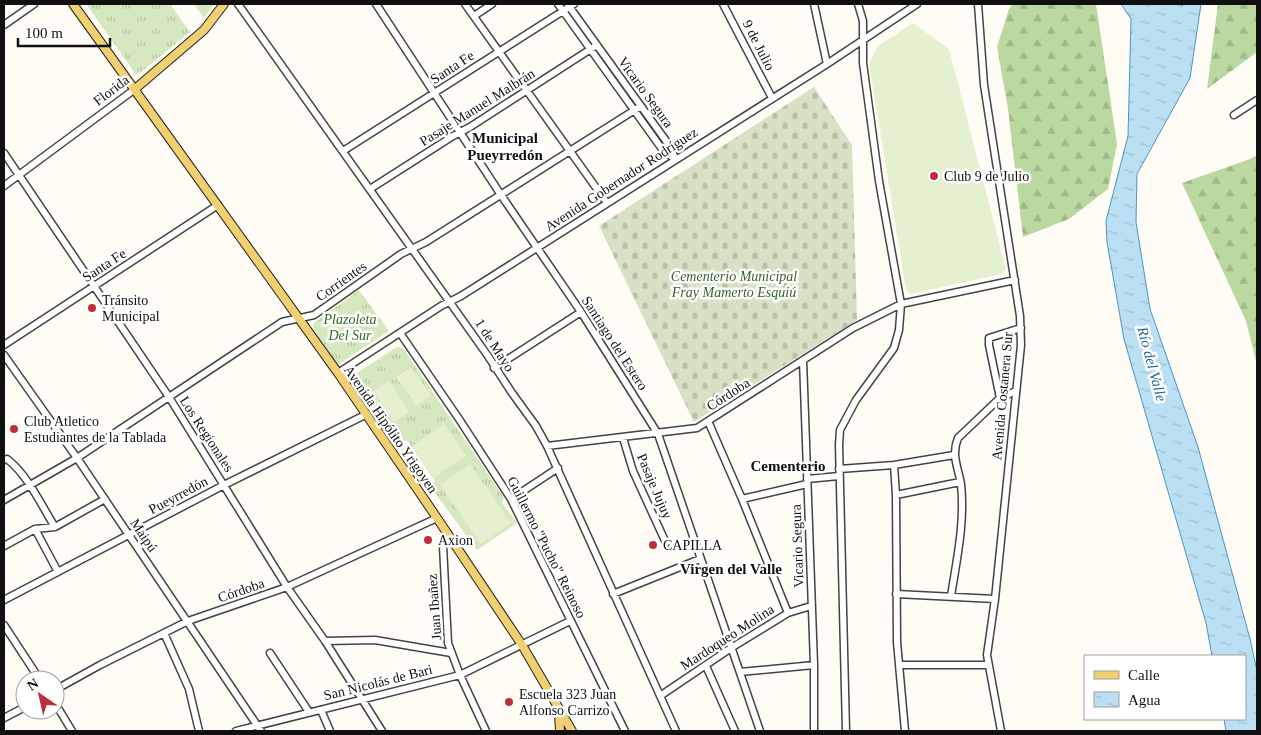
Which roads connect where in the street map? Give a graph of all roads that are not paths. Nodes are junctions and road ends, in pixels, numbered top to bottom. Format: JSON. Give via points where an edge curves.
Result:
{"nodes":[{"id":1,"x":34,"y":4,"type":"edge"},
{"id":2,"x":72,"y":4,"type":"edge"},
{"id":3,"x":224,"y":4,"type":"edge"},
{"id":4,"x":238,"y":4,"type":"edge"},
{"id":5,"x":376,"y":4,"type":"edge"},
{"id":6,"x":465,"y":4,"type":"edge"},
{"id":7,"x":492,"y":4,"type":"edge"},
{"id":8,"x":558,"y":4,"type":"edge"},
{"id":9,"x":723,"y":4,"type":"edge"},
{"id":10,"x":814,"y":4,"type":"edge"},
{"id":11,"x":858,"y":4,"type":"edge"},
{"id":12,"x":917,"y":4,"type":"edge"},
{"id":13,"x":978,"y":4,"type":"edge"},
{"id":14,"x":570,"y":5,"type":"edge"},
{"id":15,"x":563,"y":11,"type":"junction"},
{"id":16,"x":474,"y":16,"type":"junction"},
{"id":17,"x":4,"y":25,"type":"edge"},
{"id":18,"x":863,"y":40,"type":"junction"},
{"id":19,"x":598,"y":46,"type":"junction"},
{"id":20,"x":591,"y":50,"type":"junction"},
{"id":21,"x":499,"y":51,"type":"junction"},
{"id":22,"x":827,"y":64,"type":"junction"},
{"id":23,"x":135,"y":89,"type":"junction"},
{"id":24,"x":528,"y":91,"type":"junction"},
{"id":25,"x":434,"y":94,"type":"junction"},
{"id":26,"x":772,"y":98,"type":"junction"},
{"id":27,"x":1257,"y":100,"type":"edge"},
{"id":28,"x":641,"y":106,"type":"junction"},
{"id":29,"x":634,"y":110,"type":"junction"},
{"id":30,"x":1234,"y":115,"type":"dead end"},
{"id":31,"x":460,"y":132,"type":"junction"},
{"id":32,"x":343,"y":151,"type":"junction"},
{"id":33,"x":570,"y":151,"type":"junction"},
{"id":34,"x":4,"y":153,"type":"edge"},
{"id":35,"x":675,"y":160,"type":"junction"},
{"id":36,"x":19,"y":176,"type":"junction"},
{"id":37,"x":4,"y":186,"type":"edge"},
{"id":38,"x":370,"y":189,"type":"junction"},
{"id":39,"x":501,"y":194,"type":"junction"},
{"id":40,"x":607,"y":203,"type":"junction"},
{"id":41,"x":218,"y":205,"type":"junction"},
{"id":42,"x":412,"y":248,"type":"junction"},
{"id":43,"x":537,"y":248,"type":"junction"},
{"id":44,"x":1014,"y":280,"type":"junction"},
{"id":45,"x":93,"y":287,"type":"junction"},
{"id":46,"x":450,"y":302,"type":"junction"},
{"id":47,"x":901,"y":304,"type":"junction"},
{"id":48,"x":581,"y":312,"type":"junction"},
{"id":49,"x":298,"y":319,"type":"junction"},
{"id":50,"x":1021,"y":328,"type":"junction"},
{"id":51,"x":400,"y":333,"type":"junction"},
{"id":52,"x":4,"y":345,"type":"edge"},
{"id":53,"x":4,"y":355,"type":"edge"},
{"id":54,"x":803,"y":360,"type":"junction"},
{"id":55,"x":494,"y":368,"type":"junction"},
{"id":56,"x":338,"y":373,"type":"junction"},
{"id":57,"x":1016,"y":391,"type":"junction"},
{"id":58,"x":169,"y":397,"type":"junction"},
{"id":59,"x":1000,"y":398,"type":"junction"},
{"id":60,"x":366,"y":415,"type":"junction"},
{"id":61,"x":708,"y":422,"type":"junction"},
{"id":62,"x":658,"y":434,"type":"junction"},
{"id":63,"x":623,"y":438,"type":"junction"},
{"id":64,"x":547,"y":446,"type":"junction"},
{"id":65,"x":954,"y":455,"type":"junction"},
{"id":66,"x":77,"y":458,"type":"junction"},
{"id":67,"x":6,"y":460,"type":"edge"},
{"id":68,"x":894,"y":465,"type":"junction"},
{"id":69,"x":558,"y":468,"type":"junction"},
{"id":70,"x":839,"y":473,"type":"junction"},
{"id":71,"x":807,"y":482,"type":"junction"},
{"id":72,"x":960,"y":482,"type":"junction"},
{"id":73,"x":224,"y":485,"type":"junction"},
{"id":74,"x":30,"y":486,"type":"junction"},
{"id":75,"x":896,"y":495,"type":"junction"},
{"id":76,"x":511,"y":499,"type":"junction"},
{"id":77,"x":742,"y":499,"type":"junction"},
{"id":78,"x":4,"y":500,"type":"edge"},
{"id":79,"x":105,"y":500,"type":"junction"},
{"id":80,"x":437,"y":518,"type":"junction"},
{"id":81,"x":55,"y":527,"type":"junction"},
{"id":82,"x":35,"y":529,"type":"junction"},
{"id":83,"x":448,"y":534,"type":"junction"},
{"id":84,"x":129,"y":535,"type":"junction"},
{"id":85,"x":666,"y":543,"type":"dead end"},
{"id":86,"x":4,"y":546,"type":"edge"},
{"id":87,"x":700,"y":559,"type":"junction"},
{"id":88,"x":58,"y":572,"type":"junction"},
{"id":89,"x":287,"y":587,"type":"junction"},
{"id":90,"x":613,"y":594,"type":"junction"},
{"id":91,"x":896,"y":594,"type":"junction"},
{"id":92,"x":952,"y":596,"type":"junction"},
{"id":93,"x":995,"y":599,"type":"junction"},
{"id":94,"x":4,"y":600,"type":"edge"},
{"id":95,"x":811,"y":606,"type":"junction"},
{"id":96,"x":788,"y":613,"type":"junction"},
{"id":97,"x":188,"y":621,"type":"junction"},
{"id":98,"x":570,"y":621,"type":"junction"},
{"id":99,"x":4,"y":625,"type":"edge"},
{"id":100,"x":164,"y":634,"type":"junction"},
{"id":101,"x":325,"y":641,"type":"junction"},
{"id":102,"x":522,"y":645,"type":"junction"},
{"id":103,"x":732,"y":648,"type":"junction"},
{"id":104,"x":451,"y":652,"type":"junction"},
{"id":105,"x":270,"y":653,"type":"dead end"},
{"id":106,"x":899,"y":665,"type":"junction"},
{"id":107,"x":988,"y":665,"type":"junction"},
{"id":108,"x":706,"y":666,"type":"junction"},
{"id":109,"x":814,"y":666,"type":"junction"},
{"id":110,"x":33,"y":670,"type":"edge"},
{"id":111,"x":740,"y":672,"type":"junction"},
{"id":112,"x":460,"y":675,"type":"junction"},
{"id":113,"x":65,"y":685,"type":"edge"},
{"id":114,"x":660,"y":696,"type":"junction"},
{"id":115,"x":363,"y":699,"type":"junction"},
{"id":116,"x":558,"y":706,"type":"junction"},
{"id":117,"x":321,"y":710,"type":"junction"},
{"id":118,"x":15,"y":712,"type":"edge"},
{"id":119,"x":309,"y":712,"type":"junction"},
{"id":120,"x":4,"y":718,"type":"edge"},
{"id":121,"x":65,"y":719,"type":"edge"},
{"id":122,"x":260,"y":729,"type":"edge"},
{"id":123,"x":72,"y":731,"type":"edge"},
{"id":124,"x":199,"y":731,"type":"edge"},
{"id":125,"x":236,"y":731,"type":"edge"},
{"id":126,"x":330,"y":731,"type":"edge"},
{"id":127,"x":382,"y":731,"type":"edge"},
{"id":128,"x":486,"y":731,"type":"edge"},
{"id":129,"x":560,"y":731,"type":"edge"},
{"id":130,"x":572,"y":731,"type":"edge"},
{"id":131,"x":625,"y":731,"type":"edge"},
{"id":132,"x":676,"y":731,"type":"edge"},
{"id":133,"x":735,"y":731,"type":"edge"},
{"id":134,"x":760,"y":731,"type":"edge"},
{"id":135,"x":814,"y":731,"type":"edge"},
{"id":136,"x":846,"y":731,"type":"edge"},
{"id":137,"x":904,"y":731,"type":"edge"},
{"id":138,"x":1001,"y":731,"type":"edge"}],
"edges":[{"from":1,"to":17,"type":"street"},
{"from":2,"to":23,"type":"main road","name":"Avenida Hipólito Yrigoyen"},
{"from":3,"to":23,"type":"main road","name":"Florida","via":[[204,30]]},
{"from":4,"to":32,"type":"street","name":"1 de Mayo"},
{"from":5,"to":25,"type":"street","name":"Santiago del Estero"},
{"from":6,"to":16,"type":"street"},
{"from":7,"to":16,"type":"street"},
{"from":8,"to":15,"type":"street","name":"Vicario Segura"},
{"from":9,"to":26,"type":"street","name":"9 de Julio"},
{"from":10,"to":22,"type":"street"},
{"from":11,"to":18,"type":"street","via":[[863,21]]},
{"from":12,"to":18,"type":"street","name":"Avenida Gobernador Rodríguez"},
{"from":13,"to":44,"type":"street","name":"Avenida Costanera Sur","via":[[984,85]]},
{"from":14,"to":15,"type":"street","name":"Santa Fe"},
{"from":14,"to":19,"type":"street","name":"Vicario Segura"},
{"from":15,"to":20,"type":"street","name":"Vicario Segura"},
{"from":15,"to":21,"type":"street","name":"Santa Fe"},
{"from":16,"to":21,"type":"street"},
{"from":18,"to":22,"type":"street","name":"Avenida Gobernador Rodríguez"},
{"from":18,"to":47,"type":"street","via":[[879,181]]},
{"from":19,"to":20,"type":"street","name":"Pasaje Manuel Malbrán"},
{"from":19,"to":28,"type":"street","name":"Vicario Segura"},
{"from":20,"to":24,"type":"street","name":"Pasaje Manuel Malbrán"},
{"from":20,"to":29,"type":"street","name":"Vicario Segura"},
{"from":21,"to":24,"type":"street"},
{"from":21,"to":25,"type":"street","name":"Santa Fe"},
{"from":22,"to":26,"type":"street","name":"Avenida Gobernador Rodríguez"},
{"from":23,"to":36,"type":"street","name":"Florida"},
{"from":23,"to":41,"type":"main road","name":"Avenida Hipólito Yrigoyen"},
{"from":24,"to":31,"type":"street","name":"Pasaje Manuel Malbrán"},
{"from":24,"to":33,"type":"street"},
{"from":25,"to":31,"type":"street","name":"Santiago del Estero"},
{"from":25,"to":32,"type":"street","name":"Santa Fe"},
{"from":26,"to":35,"type":"street","name":"Avenida Gobernador Rodríguez"},
{"from":27,"to":30,"type":"street"},
{"from":28,"to":29,"type":"street","name":"Corrientes"},
{"from":28,"to":35,"type":"street","name":"Vicario Segura","via":[[669,145]]},
{"from":29,"to":33,"type":"street","name":"Corrientes"},
{"from":29,"to":35,"type":"street","name":"Vicario Segura","via":[[662,149]]},
{"from":31,"to":38,"type":"street","name":"Pasaje Manuel Malbrán"},
{"from":31,"to":39,"type":"street","name":"Santiago del Estero"},
{"from":32,"to":38,"type":"street","name":"1 de Mayo"},
{"from":33,"to":39,"type":"street","name":"Corrientes"},
{"from":33,"to":40,"type":"street"},
{"from":34,"to":36,"type":"street","name":"Los Regionales"},
{"from":35,"to":40,"type":"street","name":"Avenida Gobernador Rodríguez"},
{"from":36,"to":37,"type":"street","name":"Florida"},
{"from":36,"to":45,"type":"street","name":"Los Regionales"},
{"from":38,"to":42,"type":"street","name":"1 de Mayo"},
{"from":39,"to":42,"type":"street","name":"Corrientes"},
{"from":39,"to":43,"type":"street","name":"Santiago del Estero"},
{"from":40,"to":43,"type":"street","name":"Avenida Gobernador Rodríguez"},
{"from":41,"to":45,"type":"street","name":"Santa Fe"},
{"from":41,"to":49,"type":"main road","name":"Avenida Hipólito Yrigoyen"},
{"from":42,"to":46,"type":"street","name":"1 de Mayo"},
{"from":42,"to":49,"type":"street","name":"Corrientes","via":[[314,316]]},
{"from":43,"to":46,"type":"street","name":"Avenida Gobernador Rodríguez"},
{"from":43,"to":48,"type":"street","name":"Santiago del Estero"},
{"from":44,"to":47,"type":"street","name":"Córdoba"},
{"from":44,"to":50,"type":"street","name":"Avenida Costanera Sur"},
{"from":45,"to":52,"type":"street","name":"Santa Fe"},
{"from":45,"to":58,"type":"street","name":"Los Regionales"},
{"from":46,"to":51,"type":"street","name":"Avenida Gobernador Rodríguez"},
{"from":46,"to":55,"type":"street","name":"1 de Mayo"},
{"from":47,"to":54,"type":"street","name":"Córdoba"},
{"from":47,"to":70,"type":"street","via":[[894,348],[856,400],[840,430]]},
{"from":48,"to":55,"type":"street"},
{"from":48,"to":62,"type":"street","name":"Santiago del Estero"},
{"from":49,"to":56,"type":"main road","name":"Avenida Hipólito Yrigoyen"},
{"from":49,"to":58,"type":"street","name":"Corrientes","via":[[282,322]]},
{"from":50,"to":57,"type":"street","name":"Avenida Costanera Sur"},
{"from":50,"to":59,"type":"street","via":[[989,338]]},
{"from":51,"to":56,"type":"street","name":"Avenida Gobernador Rodríguez"},
{"from":51,"to":76,"type":"street","name":"Guillermo \"Pucho\" Reinoso"},
{"from":53,"to":66,"type":"street","name":"Maipú"},
{"from":54,"to":61,"type":"street","name":"Córdoba"},
{"from":54,"to":71,"type":"street","name":"Vicario Segura"},
{"from":55,"to":64,"type":"street","name":"1 de Mayo"},
{"from":56,"to":60,"type":"main road","name":"Avenida Hipólito Yrigoyen"},
{"from":57,"to":59,"type":"street"},
{"from":57,"to":93,"type":"street","name":"Avenida Costanera Sur"},
{"from":58,"to":66,"type":"street","name":"Corrientes"},
{"from":58,"to":73,"type":"street","name":"Los Regionales"},
{"from":59,"to":65,"type":"street","via":[[958,438]]},
{"from":60,"to":73,"type":"street","name":"Pueyrredón"},
{"from":60,"to":80,"type":"main road","name":"Avenida Hipólito Yrigoyen"},
{"from":61,"to":62,"type":"street","name":"Córdoba","via":[[697,428]]},
{"from":61,"to":77,"type":"street"},
{"from":62,"to":63,"type":"street","name":"Córdoba"},
{"from":62,"to":87,"type":"street","name":"Santiago del Estero"},
{"from":63,"to":64,"type":"street","name":"Córdoba"},
{"from":63,"to":85,"type":"street","name":"Pasaje Jujuy","via":[[633,471]]},
{"from":64,"to":69,"type":"street","name":"1 de Mayo"},
{"from":65,"to":68,"type":"street"},
{"from":65,"to":72,"type":"street"},
{"from":66,"to":74,"type":"street","name":"Corrientes"},
{"from":66,"to":79,"type":"street","name":"Maipú"},
{"from":67,"to":74,"type":"street"},
{"from":68,"to":70,"type":"street"},
{"from":68,"to":75,"type":"street"},
{"from":69,"to":76,"type":"street"},
{"from":69,"to":90,"type":"street","name":"1 de Mayo"},
{"from":70,"to":71,"type":"street"},
{"from":70,"to":136,"type":"street"},
{"from":71,"to":77,"type":"street"},
{"from":71,"to":95,"type":"street","name":"Vicario Segura"},
{"from":72,"to":75,"type":"street"},
{"from":72,"to":92,"type":"street","via":[[963,523]]},
{"from":73,"to":84,"type":"street","name":"Pueyrredón"},
{"from":73,"to":89,"type":"street","name":"Los Regionales"},
{"from":74,"to":78,"type":"street","name":"Corrientes"},
{"from":74,"to":81,"type":"street"},
{"from":75,"to":91,"type":"street"},
{"from":76,"to":98,"type":"street","name":"Guillermo \"Pucho\" Reinoso"},
{"from":77,"to":96,"type":"street"},
{"from":79,"to":81,"type":"street"},
{"from":79,"to":84,"type":"street","name":"Maipú"},
{"from":80,"to":83,"type":"main road","name":"Avenida Hipólito Yrigoyen"},
{"from":80,"to":89,"type":"street","name":"Córdoba"},
{"from":81,"to":82,"type":"street"},
{"from":82,"to":86,"type":"street"},
{"from":82,"to":88,"type":"street"},
{"from":83,"to":102,"type":"main road","name":"Avenida Hipólito Yrigoyen"},
{"from":83,"to":104,"type":"street","name":"Juan Ibañez","via":[[443,546]]},
{"from":84,"to":88,"type":"street","name":"Pueyrredón"},
{"from":84,"to":97,"type":"street","name":"Maipú"},
{"from":87,"to":90,"type":"street"},
{"from":87,"to":103,"type":"street","name":"Santiago del Estero"},
{"from":88,"to":94,"type":"street","name":"Pueyrredón"},
{"from":89,"to":97,"type":"street","name":"Córdoba"},
{"from":89,"to":101,"type":"street","name":"Los Regionales"},
{"from":90,"to":114,"type":"street","name":"1 de Mayo"},
{"from":91,"to":92,"type":"street"},
{"from":91,"to":106,"type":"street"},
{"from":92,"to":93,"type":"street"},
{"from":93,"to":107,"type":"street","name":"Avenida Costanera Sur"},
{"from":95,"to":96,"type":"street","name":"Mardoqueo Molina"},
{"from":95,"to":109,"type":"street","name":"Vicario Segura"},
{"from":96,"to":103,"type":"street","name":"Mardoqueo Molina"},
{"from":97,"to":100,"type":"street","name":"Córdoba"},
{"from":97,"to":122,"type":"street","name":"Maipú"},
{"from":98,"to":102,"type":"street","name":"San Nicolás de Bari"},
{"from":98,"to":131,"type":"street","name":"Guillermo \"Pucho\" Reinoso"},
{"from":99,"to":110,"type":"street"},
{"from":100,"to":113,"type":"street","name":"Córdoba"},
{"from":100,"to":124,"type":"street","via":[[189,690]]},
{"from":101,"to":104,"type":"street","via":[[375,640]]},
{"from":101,"to":115,"type":"street","name":"Los Regionales"},
{"from":102,"to":112,"type":"street","name":"San Nicolás de Bari"},
{"from":102,"to":116,"type":"main road","name":"Avenida Hipólito Yrigoyen"},
{"from":103,"to":108,"type":"street","name":"Mardoqueo Molina"},
{"from":103,"to":111,"type":"street","name":"Santiago del Estero"},
{"from":104,"to":112,"type":"street","name":"Juan Ibañez"},
{"from":105,"to":119,"type":"street"},
{"from":106,"to":107,"type":"street"},
{"from":106,"to":137,"type":"street"},
{"from":107,"to":138,"type":"street","name":"Avenida Costanera Sur"},
{"from":108,"to":114,"type":"street","name":"Mardoqueo Molina"},
{"from":108,"to":133,"type":"street"},
{"from":109,"to":111,"type":"street"},
{"from":109,"to":135,"type":"street","name":"Vicario Segura"},
{"from":111,"to":134,"type":"street","name":"Santiago del Estero"},
{"from":112,"to":115,"type":"street","name":"San Nicolás de Bari"},
{"from":112,"to":128,"type":"street","name":"Juan Ibañez"},
{"from":114,"to":132,"type":"street","name":"1 de Mayo"},
{"from":115,"to":117,"type":"street","name":"San Nicolás de Bari"},
{"from":115,"to":127,"type":"street","name":"Los Regionales"},
{"from":116,"to":129,"type":"main road"},
{"from":116,"to":130,"type":"main road","name":"Avenida Hipólito Yrigoyen"},
{"from":117,"to":119,"type":"street","name":"San Nicolás de Bari"},
{"from":117,"to":126,"type":"street"},
{"from":118,"to":120,"type":"street"},
{"from":119,"to":122,"type":"street","name":"San Nicolás de Bari"},
{"from":121,"to":123,"type":"street"},
{"from":122,"to":125,"type":"street","name":"San Nicolás de Bari"}]}
